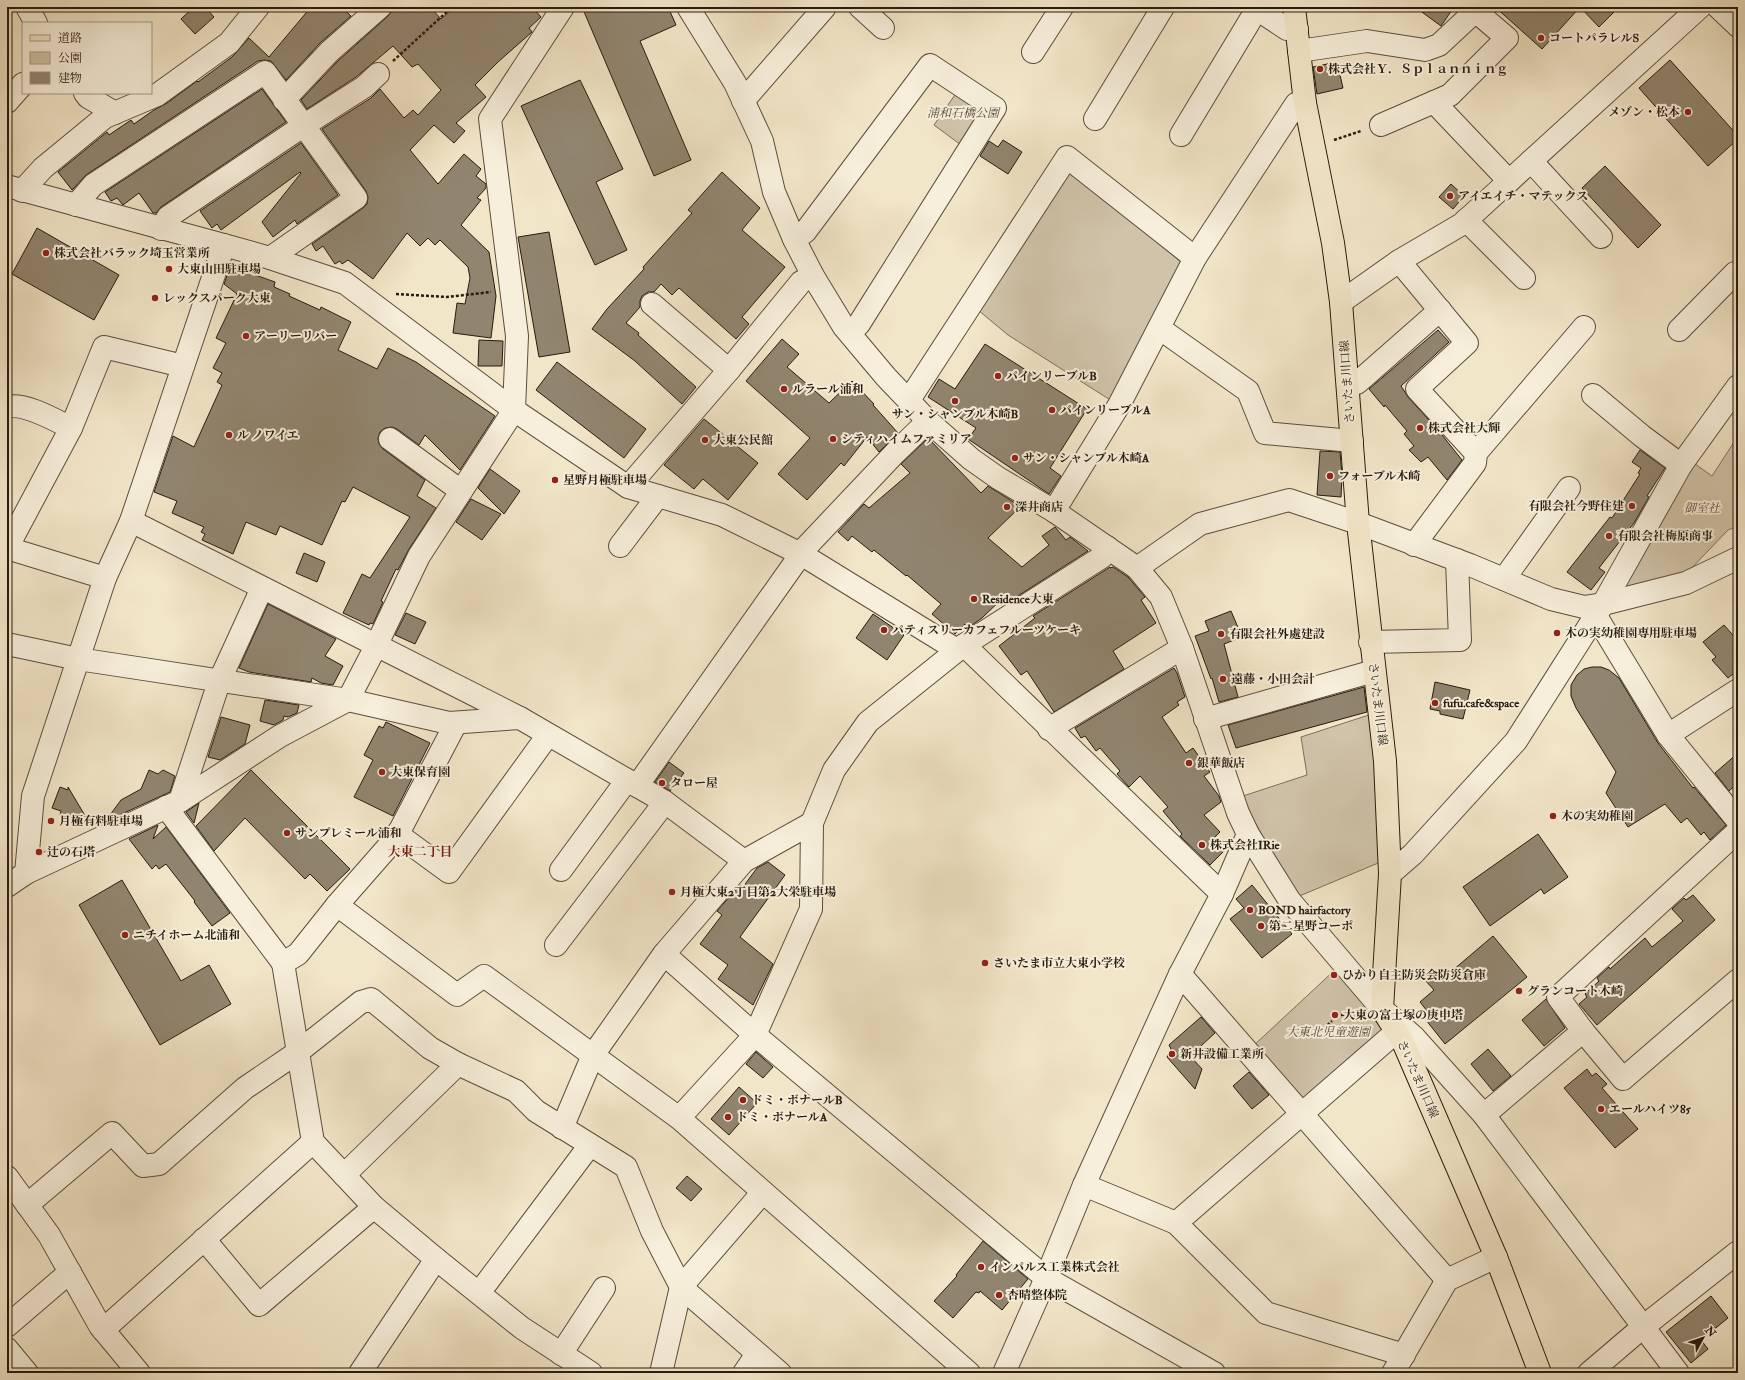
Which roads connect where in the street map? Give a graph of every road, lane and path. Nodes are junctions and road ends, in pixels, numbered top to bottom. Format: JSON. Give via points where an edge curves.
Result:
{"nodes":[{"id":1,"x":27,"y":7,"type":"edge"},
{"id":2,"x":258,"y":7,"type":"edge"},
{"id":3,"x":380,"y":7,"type":"edge"},
{"id":4,"x":452,"y":7,"type":"edge"},
{"id":5,"x":563,"y":7,"type":"edge"},
{"id":6,"x":825,"y":7,"type":"edge"},
{"id":7,"x":860,"y":7,"type":"edge"},
{"id":8,"x":1062,"y":7,"type":"edge"},
{"id":9,"x":1162,"y":7,"type":"edge"},
{"id":10,"x":1294,"y":7,"type":"edge"},
{"id":11,"x":1700,"y":7,"type":"edge"},
{"id":12,"x":1718,"y":7,"type":"edge"},
{"id":13,"x":1256,"y":8,"type":"edge"},
{"id":14,"x":1473,"y":8,"type":"edge"},
{"id":15,"x":693,"y":9,"type":"edge"},
{"id":16,"x":35,"y":22,"type":"edge"},
{"id":17,"x":1738,"y":26,"type":"edge"},
{"id":18,"x":883,"y":28,"type":"dead end"},
{"id":19,"x":1297,"y":29,"type":"junction"},
{"id":20,"x":1299,"y":51,"type":"junction"},
{"id":21,"x":1033,"y":52,"type":"dead end"},
{"id":22,"x":378,"y":74,"type":"joint"},
{"id":23,"x":22,"y":85,"type":"edge"},
{"id":24,"x":86,"y":94,"type":"edge"},
{"id":25,"x":284,"y":100,"type":"junction"},
{"id":26,"x":743,"y":101,"type":"junction"},
{"id":27,"x":7,"y":102,"type":"edge"},
{"id":28,"x":1434,"y":102,"type":"junction"},
{"id":29,"x":1304,"y":103,"type":"junction"},
{"id":30,"x":115,"y":113,"type":"junction"},
{"id":31,"x":1095,"y":119,"type":"dead end"},
{"id":32,"x":1381,"y":125,"type":"joint"},
{"id":33,"x":303,"y":126,"type":"junction"},
{"id":34,"x":1181,"y":135,"type":"dead end"},
{"id":35,"x":1314,"y":146,"type":"junction"},
{"id":36,"x":1531,"y":161,"type":"junction"},
{"id":37,"x":1509,"y":181,"type":"junction"},
{"id":38,"x":14,"y":188,"type":"edge"},
{"id":39,"x":76,"y":205,"type":"junction"},
{"id":40,"x":1466,"y":220,"type":"junction"},
{"id":41,"x":161,"y":229,"type":"junction"},
{"id":42,"x":1601,"y":237,"type":"dead end"},
{"id":43,"x":794,"y":239,"type":"junction"},
{"id":44,"x":224,"y":245,"type":"junction"},
{"id":45,"x":270,"y":258,"type":"junction"},
{"id":46,"x":1195,"y":258,"type":"junction"},
{"id":47,"x":1399,"y":261,"type":"junction"},
{"id":48,"x":813,"y":276,"type":"junction"},
{"id":49,"x":1738,"y":277,"type":"edge"},
{"id":50,"x":1524,"y":278,"type":"dead end"},
{"id":51,"x":511,"y":290,"type":"junction"},
{"id":52,"x":367,"y":300,"type":"junction"},
{"id":53,"x":1341,"y":302,"type":"junction"},
{"id":54,"x":652,"y":304,"type":"dead end"},
{"id":55,"x":1440,"y":310,"type":"junction"},
{"id":56,"x":1159,"y":328,"type":"junction"},
{"id":57,"x":1584,"y":328,"type":"dead end"},
{"id":58,"x":1679,"y":330,"type":"dead end"},
{"id":59,"x":850,"y":333,"type":"junction"},
{"id":60,"x":183,"y":366,"type":"junction"},
{"id":61,"x":729,"y":370,"type":"junction"},
{"id":62,"x":1348,"y":384,"type":"junction"},
{"id":63,"x":1738,"y":386,"type":"edge"},
{"id":64,"x":1593,"y":395,"type":"dead end"},
{"id":65,"x":909,"y":400,"type":"junction"},
{"id":66,"x":7,"y":407,"type":"edge"},
{"id":67,"x":514,"y":410,"type":"junction"},
{"id":68,"x":928,"y":421,"type":"junction"},
{"id":69,"x":71,"y":428,"type":"junction"},
{"id":70,"x":390,"y":439,"type":"dead end"},
{"id":71,"x":1352,"y":441,"type":"junction"},
{"id":72,"x":1476,"y":453,"type":"junction"},
{"id":73,"x":1681,"y":466,"type":"junction"},
{"id":74,"x":628,"y":487,"type":"junction"},
{"id":75,"x":1569,"y":488,"type":"dead end"},
{"id":76,"x":461,"y":491,"type":"junction"},
{"id":77,"x":658,"y":496,"type":"junction"},
{"id":78,"x":1054,"y":511,"type":"junction"},
{"id":79,"x":131,"y":521,"type":"junction"},
{"id":80,"x":1358,"y":523,"type":"junction"},
{"id":81,"x":1414,"y":545,"type":"junction"},
{"id":82,"x":620,"y":546,"type":"dead end"},
{"id":83,"x":1107,"y":547,"type":"junction"},
{"id":84,"x":7,"y":548,"type":"edge"},
{"id":85,"x":801,"y":554,"type":"junction"},
{"id":86,"x":1738,"y":558,"type":"edge"},
{"id":87,"x":1457,"y":560,"type":"junction"},
{"id":88,"x":1137,"y":568,"type":"junction"},
{"id":89,"x":105,"y":578,"type":"junction"},
{"id":90,"x":1504,"y":579,"type":"junction"},
{"id":91,"x":262,"y":588,"type":"junction"},
{"id":92,"x":1600,"y":610,"type":"junction"},
{"id":93,"x":1370,"y":642,"type":"junction"},
{"id":94,"x":7,"y":644,"type":"edge"},
{"id":95,"x":376,"y":646,"type":"junction"},
{"id":96,"x":960,"y":648,"type":"junction"},
{"id":97,"x":1182,"y":648,"type":"junction"},
{"id":98,"x":78,"y":659,"type":"junction"},
{"id":99,"x":1374,"y":671,"type":"junction"},
{"id":100,"x":219,"y":682,"type":"junction"},
{"id":101,"x":1738,"y":690,"type":"edge"},
{"id":102,"x":348,"y":700,"type":"junction"},
{"id":103,"x":520,"y":718,"type":"junction"},
{"id":104,"x":1205,"y":719,"type":"junction"},
{"id":105,"x":456,"y":723,"type":"junction"},
{"id":106,"x":1049,"y":729,"type":"junction"},
{"id":107,"x":548,"y":735,"type":"junction"},
{"id":108,"x":1668,"y":735,"type":"junction"},
{"id":109,"x":632,"y":783,"type":"junction"},
{"id":110,"x":665,"y":802,"type":"junction"},
{"id":111,"x":173,"y":804,"type":"junction"},
{"id":112,"x":1738,"y":821,"type":"edge"},
{"id":113,"x":812,"y":823,"type":"junction"},
{"id":114,"x":1738,"y":831,"type":"edge"},
{"id":115,"x":397,"y":834,"type":"junction"},
{"id":116,"x":1248,"y":834,"type":"junction"},
{"id":117,"x":744,"y":861,"type":"junction"},
{"id":118,"x":561,"y":870,"type":"dead end"},
{"id":119,"x":26,"y":873,"type":"junction"},
{"id":120,"x":1390,"y":874,"type":"junction"},
{"id":121,"x":7,"y":886,"type":"edge"},
{"id":122,"x":1222,"y":894,"type":"junction"},
{"id":123,"x":337,"y":905,"type":"junction"},
{"id":124,"x":556,"y":945,"type":"dead end"},
{"id":125,"x":664,"y":954,"type":"junction"},
{"id":126,"x":283,"y":964,"type":"junction"},
{"id":127,"x":1180,"y":974,"type":"junction"},
{"id":128,"x":1738,"y":980,"type":"edge"},
{"id":129,"x":1382,"y":1009,"type":"junction"},
{"id":130,"x":1352,"y":1013,"type":"dead end"},
{"id":131,"x":1341,"y":1015,"type":"dead end"},
{"id":132,"x":1332,"y":1021,"type":"dead end"},
{"id":133,"x":1583,"y":1031,"type":"junction"},
{"id":134,"x":1320,"y":1032,"type":"dead end"},
{"id":135,"x":1396,"y":1032,"type":"junction"},
{"id":136,"x":755,"y":1035,"type":"junction"},
{"id":137,"x":298,"y":1052,"type":"junction"},
{"id":138,"x":593,"y":1055,"type":"junction"},
{"id":139,"x":458,"y":1064,"type":"junction"},
{"id":140,"x":1303,"y":1114,"type":"junction"},
{"id":141,"x":1484,"y":1115,"type":"junction"},
{"id":142,"x":679,"y":1118,"type":"junction"},
{"id":143,"x":562,"y":1128,"type":"junction"},
{"id":144,"x":313,"y":1142,"type":"junction"},
{"id":145,"x":590,"y":1145,"type":"junction"},
{"id":146,"x":344,"y":1175,"type":"junction"},
{"id":147,"x":7,"y":1177,"type":"edge"},
{"id":148,"x":1084,"y":1185,"type":"junction"},
{"id":149,"x":763,"y":1192,"type":"junction"},
{"id":150,"x":27,"y":1205,"type":"junction"},
{"id":151,"x":374,"y":1207,"type":"junction"},
{"id":152,"x":1176,"y":1223,"type":"junction"},
{"id":153,"x":204,"y":1239,"type":"junction"},
{"id":154,"x":1738,"y":1252,"type":"edge"},
{"id":155,"x":1496,"y":1257,"type":"junction"},
{"id":156,"x":436,"y":1259,"type":"junction"},
{"id":157,"x":70,"y":1272,"type":"junction"},
{"id":158,"x":1046,"y":1278,"type":"junction"},
{"id":159,"x":1446,"y":1280,"type":"junction"},
{"id":160,"x":681,"y":1286,"type":"junction"},
{"id":161,"x":604,"y":1288,"type":"dead end"},
{"id":162,"x":479,"y":1293,"type":"junction"},
{"id":163,"x":7,"y":1326,"type":"edge"},
{"id":164,"x":1643,"y":1327,"type":"junction"},
{"id":165,"x":103,"y":1330,"type":"junction"},
{"id":166,"x":7,"y":1349,"type":"edge"},
{"id":167,"x":561,"y":1354,"type":"junction"},
{"id":168,"x":757,"y":1354,"type":"junction"},
{"id":169,"x":1404,"y":1355,"type":"junction"},
{"id":170,"x":27,"y":1373,"type":"edge"},
{"id":171,"x":139,"y":1373,"type":"edge"},
{"id":172,"x":360,"y":1373,"type":"edge"},
{"id":173,"x":590,"y":1373,"type":"edge"},
{"id":174,"x":661,"y":1373,"type":"edge"},
{"id":175,"x":744,"y":1373,"type":"edge"},
{"id":176,"x":780,"y":1373,"type":"edge"},
{"id":177,"x":970,"y":1373,"type":"edge"},
{"id":178,"x":1004,"y":1373,"type":"edge"},
{"id":179,"x":1214,"y":1373,"type":"edge"},
{"id":180,"x":1393,"y":1373,"type":"edge"},
{"id":181,"x":1540,"y":1373,"type":"edge"},
{"id":182,"x":1589,"y":1373,"type":"edge"},
{"id":183,"x":1678,"y":1373,"type":"edge"}],
"edges":[{"from":1,"to":16,"type":"street"},
{"from":2,"to":30,"type":"street","via":[[229,43],[157,95]]},
{"from":3,"to":25,"type":"street","via":[[329,52]]},
{"from":4,"to":22,"type":"path"},
{"from":5,"to":51,"type":"street","via":[[490,119]]},
{"from":6,"to":26,"type":"street"},
{"from":7,"to":18,"type":"street"},
{"from":8,"to":21,"type":"street"},
{"from":9,"to":31,"type":"street"},
{"from":10,"to":19,"type":"main road","name":"さいたま川口線"},
{"from":11,"to":36,"type":"street"},
{"from":12,"to":17,"type":"street"},
{"from":13,"to":19,"type":"street","via":[[1287,29]]},
{"from":13,"to":34,"type":"street"},
{"from":14,"to":20,"type":"street","via":[[1469,17],[1439,45],[1425,50],[1367,41]]},
{"from":14,"to":28,"type":"street","via":[[1507,38],[1450,95]]},
{"from":15,"to":26,"type":"street"},
{"from":19,"to":20,"type":"main road","name":"さいたま川口線"},
{"from":20,"to":29,"type":"main road","name":"さいたま川口線"},
{"from":22,"to":33,"type":"street","via":[[364,87]]},
{"from":23,"to":27,"type":"street"},
{"from":24,"to":30,"type":"street"},
{"from":25,"to":33,"type":"street"},
{"from":25,"to":39,"type":"street","via":[[265,72],[93,184]]},
{"from":26,"to":43,"type":"street","via":[[762,141],[774,192]]},
{"from":28,"to":32,"type":"street"},
{"from":28,"to":37,"type":"street"},
{"from":29,"to":35,"type":"main road","name":"さいたま川口線"},
{"from":29,"to":46,"type":"street","via":[[1296,104]]},
{"from":30,"to":38,"type":"street","via":[[105,117],[43,168]]},
{"from":32,"to":35,"type":"path"},
{"from":33,"to":41,"type":"street","via":[[168,216]]},
{"from":33,"to":45,"type":"street","via":[[356,198]]},
{"from":35,"to":53,"type":"main road","name":"さいたま川口線"},
{"from":36,"to":37,"type":"street"},
{"from":36,"to":42,"type":"street"},
{"from":37,"to":40,"type":"street"},
{"from":38,"to":39,"type":"street"},
{"from":39,"to":41,"type":"street"},
{"from":40,"to":47,"type":"street"},
{"from":40,"to":50,"type":"street"},
{"from":41,"to":44,"type":"street"},
{"from":43,"to":48,"type":"street"},
{"from":43,"to":59,"type":"street","via":[[805,232],[930,64],[995,108],[859,324]]},
{"from":44,"to":45,"type":"street"},
{"from":44,"to":60,"type":"street"},
{"from":45,"to":52,"type":"street","via":[[345,283]]},
{"from":46,"to":56,"type":"street"},
{"from":46,"to":65,"type":"street","via":[[1067,157]]},
{"from":47,"to":53,"type":"street"},
{"from":47,"to":55,"type":"street"},
{"from":48,"to":59,"type":"street"},
{"from":48,"to":61,"type":"street","via":[[801,282]]},
{"from":49,"to":58,"type":"street","via":[[1735,273]]},
{"from":51,"to":52,"type":"path","via":[[447,297],[376,293]]},
{"from":51,"to":67,"type":"street","via":[[517,336]]},
{"from":52,"to":67,"type":"street"},
{"from":53,"to":62,"type":"main road","name":"さいたま川口線"},
{"from":54,"to":61,"type":"street"},
{"from":55,"to":62,"type":"street","via":[[1356,382]]},
{"from":55,"to":72,"type":"street","via":[[1467,342],[1417,389]]},
{"from":56,"to":71,"type":"street","via":[[1248,391],[1265,433]]},
{"from":56,"to":78,"type":"street","via":[[1119,406]]},
{"from":57,"to":72,"type":"street"},
{"from":59,"to":65,"type":"street"},
{"from":60,"to":69,"type":"street","via":[[104,347]]},
{"from":60,"to":79,"type":"street"},
{"from":61,"to":74,"type":"street"},
{"from":62,"to":71,"type":"main road","name":"さいたま川口線"},
{"from":63,"to":73,"type":"street"},
{"from":64,"to":73,"type":"street"},
{"from":65,"to":68,"type":"street"},
{"from":66,"to":69,"type":"street","via":[[13,405],[37,412]]},
{"from":67,"to":74,"type":"street"},
{"from":67,"to":76,"type":"street"},
{"from":68,"to":78,"type":"street","via":[[971,459]]},
{"from":68,"to":85,"type":"street"},
{"from":69,"to":84,"type":"street"},
{"from":70,"to":76,"type":"street"},
{"from":71,"to":80,"type":"main road","name":"さいたま川口線"},
{"from":72,"to":81,"type":"street","via":[[1475,463]]},
{"from":73,"to":92,"type":"street"},
{"from":74,"to":77,"type":"street"},
{"from":75,"to":90,"type":"street"},
{"from":76,"to":95,"type":"street","via":[[419,556]]},
{"from":77,"to":82,"type":"street"},
{"from":77,"to":85,"type":"street","via":[[722,515]]},
{"from":78,"to":83,"type":"street"},
{"from":79,"to":89,"type":"street"},
{"from":79,"to":91,"type":"street"},
{"from":80,"to":81,"type":"street"},
{"from":80,"to":88,"type":"street","via":[[1289,500],[1200,524]]},
{"from":80,"to":93,"type":"main road","name":"さいたま川口線"},
{"from":81,"to":87,"type":"street"},
{"from":83,"to":88,"type":"street"},
{"from":83,"to":96,"type":"street","via":[[1102,557]]},
{"from":84,"to":89,"type":"street"},
{"from":85,"to":96,"type":"street"},
{"from":85,"to":109,"type":"street"},
{"from":86,"to":92,"type":"street","via":[[1686,583]]},
{"from":87,"to":90,"type":"street"},
{"from":87,"to":93,"type":"street","via":[[1460,640]]},
{"from":88,"to":97,"type":"street","via":[[1161,597]]},
{"from":89,"to":98,"type":"street"},
{"from":90,"to":92,"type":"street","via":[[1551,599]]},
{"from":91,"to":95,"type":"street"},
{"from":91,"to":100,"type":"street"},
{"from":92,"to":108,"type":"street"},
{"from":92,"to":120,"type":"street","via":[[1516,741],[1413,854]]},
{"from":93,"to":99,"type":"main road","name":"さいたま川口線"},
{"from":94,"to":98,"type":"street"},
{"from":95,"to":102,"type":"street"},
{"from":95,"to":103,"type":"street"},
{"from":96,"to":106,"type":"street"},
{"from":96,"to":113,"type":"street","via":[[868,722],[834,770]]},
{"from":97,"to":104,"type":"street"},
{"from":97,"to":106,"type":"street"},
{"from":98,"to":100,"type":"street"},
{"from":98,"to":119,"type":"street","via":[[33,796]]},
{"from":99,"to":104,"type":"street"},
{"from":99,"to":120,"type":"main road","name":"さいたま川口線","via":[[1385,761]]},
{"from":100,"to":102,"type":"street"},
{"from":100,"to":111,"type":"street"},
{"from":101,"to":108,"type":"street"},
{"from":102,"to":105,"type":"street"},
{"from":102,"to":111,"type":"street","via":[[280,736]]},
{"from":103,"to":105,"type":"street"},
{"from":103,"to":107,"type":"street"},
{"from":104,"to":116,"type":"street","via":[[1238,813]]},
{"from":105,"to":115,"type":"street"},
{"from":106,"to":122,"type":"street"},
{"from":107,"to":109,"type":"street"},
{"from":107,"to":115,"type":"street","via":[[449,872]]},
{"from":108,"to":112,"type":"street"},
{"from":109,"to":110,"type":"street"},
{"from":109,"to":118,"type":"street"},
{"from":110,"to":117,"type":"street"},
{"from":110,"to":124,"type":"street"},
{"from":111,"to":119,"type":"street"},
{"from":111,"to":126,"type":"street"},
{"from":113,"to":117,"type":"street"},
{"from":113,"to":136,"type":"street","via":[[811,909]]},
{"from":114,"to":133,"type":"street","via":[[1558,997]]},
{"from":115,"to":123,"type":"street"},
{"from":116,"to":122,"type":"street"},
{"from":116,"to":129,"type":"street","via":[[1290,902]]},
{"from":117,"to":125,"type":"street"},
{"from":119,"to":121,"type":"street"},
{"from":120,"to":129,"type":"main road","name":"さいたま川口線"},
{"from":122,"to":127,"type":"street"},
{"from":123,"to":126,"type":"street","via":[[298,954]]},
{"from":123,"to":138,"type":"street","via":[[457,995],[484,976]]},
{"from":125,"to":136,"type":"street"},
{"from":125,"to":138,"type":"street"},
{"from":126,"to":137,"type":"street"},
{"from":127,"to":140,"type":"street"},
{"from":127,"to":148,"type":"street"},
{"from":128,"to":133,"type":"street","via":[[1622,1079]]},
{"from":129,"to":135,"type":"main road","name":"さいたま川口線"},
{"from":129,"to":141,"type":"street","via":[[1414,1037]]},
{"from":130,"to":131,"type":"path"},
{"from":132,"to":134,"type":"path"},
{"from":133,"to":141,"type":"street"},
{"from":135,"to":140,"type":"street"},
{"from":135,"to":155,"type":"main road","name":"さいたま川口線","via":[[1403,1042]]},
{"from":136,"to":142,"type":"street"},
{"from":136,"to":158,"type":"street"},
{"from":137,"to":139,"type":"street","via":[[362,1002],[371,999],[430,1048]]},
{"from":137,"to":144,"type":"street"},
{"from":137,"to":150,"type":"street","via":[[245,1088],[159,1164],[143,1166],[112,1133]]},
{"from":138,"to":142,"type":"street"},
{"from":138,"to":143,"type":"street"},
{"from":139,"to":143,"type":"street","via":[[516,1091],[536,1111]]},
{"from":139,"to":146,"type":"street"},
{"from":140,"to":152,"type":"street"},
{"from":140,"to":159,"type":"street"},
{"from":141,"to":164,"type":"street"},
{"from":142,"to":149,"type":"street"},
{"from":143,"to":145,"type":"street"},
{"from":144,"to":146,"type":"street"},
{"from":144,"to":153,"type":"street"},
{"from":145,"to":160,"type":"street","via":[[626,1167],[652,1230]]},
{"from":145,"to":162,"type":"street"},
{"from":146,"to":151,"type":"street"},
{"from":147,"to":150,"type":"street"},
{"from":148,"to":152,"type":"street"},
{"from":148,"to":158,"type":"street"},
{"from":149,"to":160,"type":"street"},
{"from":149,"to":177,"type":"street"},
{"from":150,"to":157,"type":"street","via":[[49,1235]]},
{"from":151,"to":153,"type":"street","via":[[259,1305]]},
{"from":151,"to":156,"type":"street"},
{"from":152,"to":169,"type":"street","via":[[1266,1313]]},
{"from":153,"to":165,"type":"street"},
{"from":154,"to":164,"type":"street"},
{"from":155,"to":159,"type":"street"},
{"from":155,"to":181,"type":"main road","name":"さいたま川口線"},
{"from":156,"to":162,"type":"street"},
{"from":156,"to":172,"type":"street"},
{"from":157,"to":163,"type":"street"},
{"from":157,"to":165,"type":"street"},
{"from":158,"to":178,"type":"street"},
{"from":158,"to":179,"type":"street"},
{"from":159,"to":169,"type":"street"},
{"from":160,"to":168,"type":"street"},
{"from":160,"to":174,"type":"street"},
{"from":161,"to":167,"type":"street"},
{"from":162,"to":167,"type":"street","via":[[522,1328]]},
{"from":164,"to":182,"type":"street"},
{"from":164,"to":183,"type":"street"},
{"from":165,"to":171,"type":"street"},
{"from":166,"to":170,"type":"street"},
{"from":167,"to":173,"type":"street"},
{"from":168,"to":175,"type":"street"},
{"from":168,"to":176,"type":"street"},
{"from":169,"to":180,"type":"street"}]}
